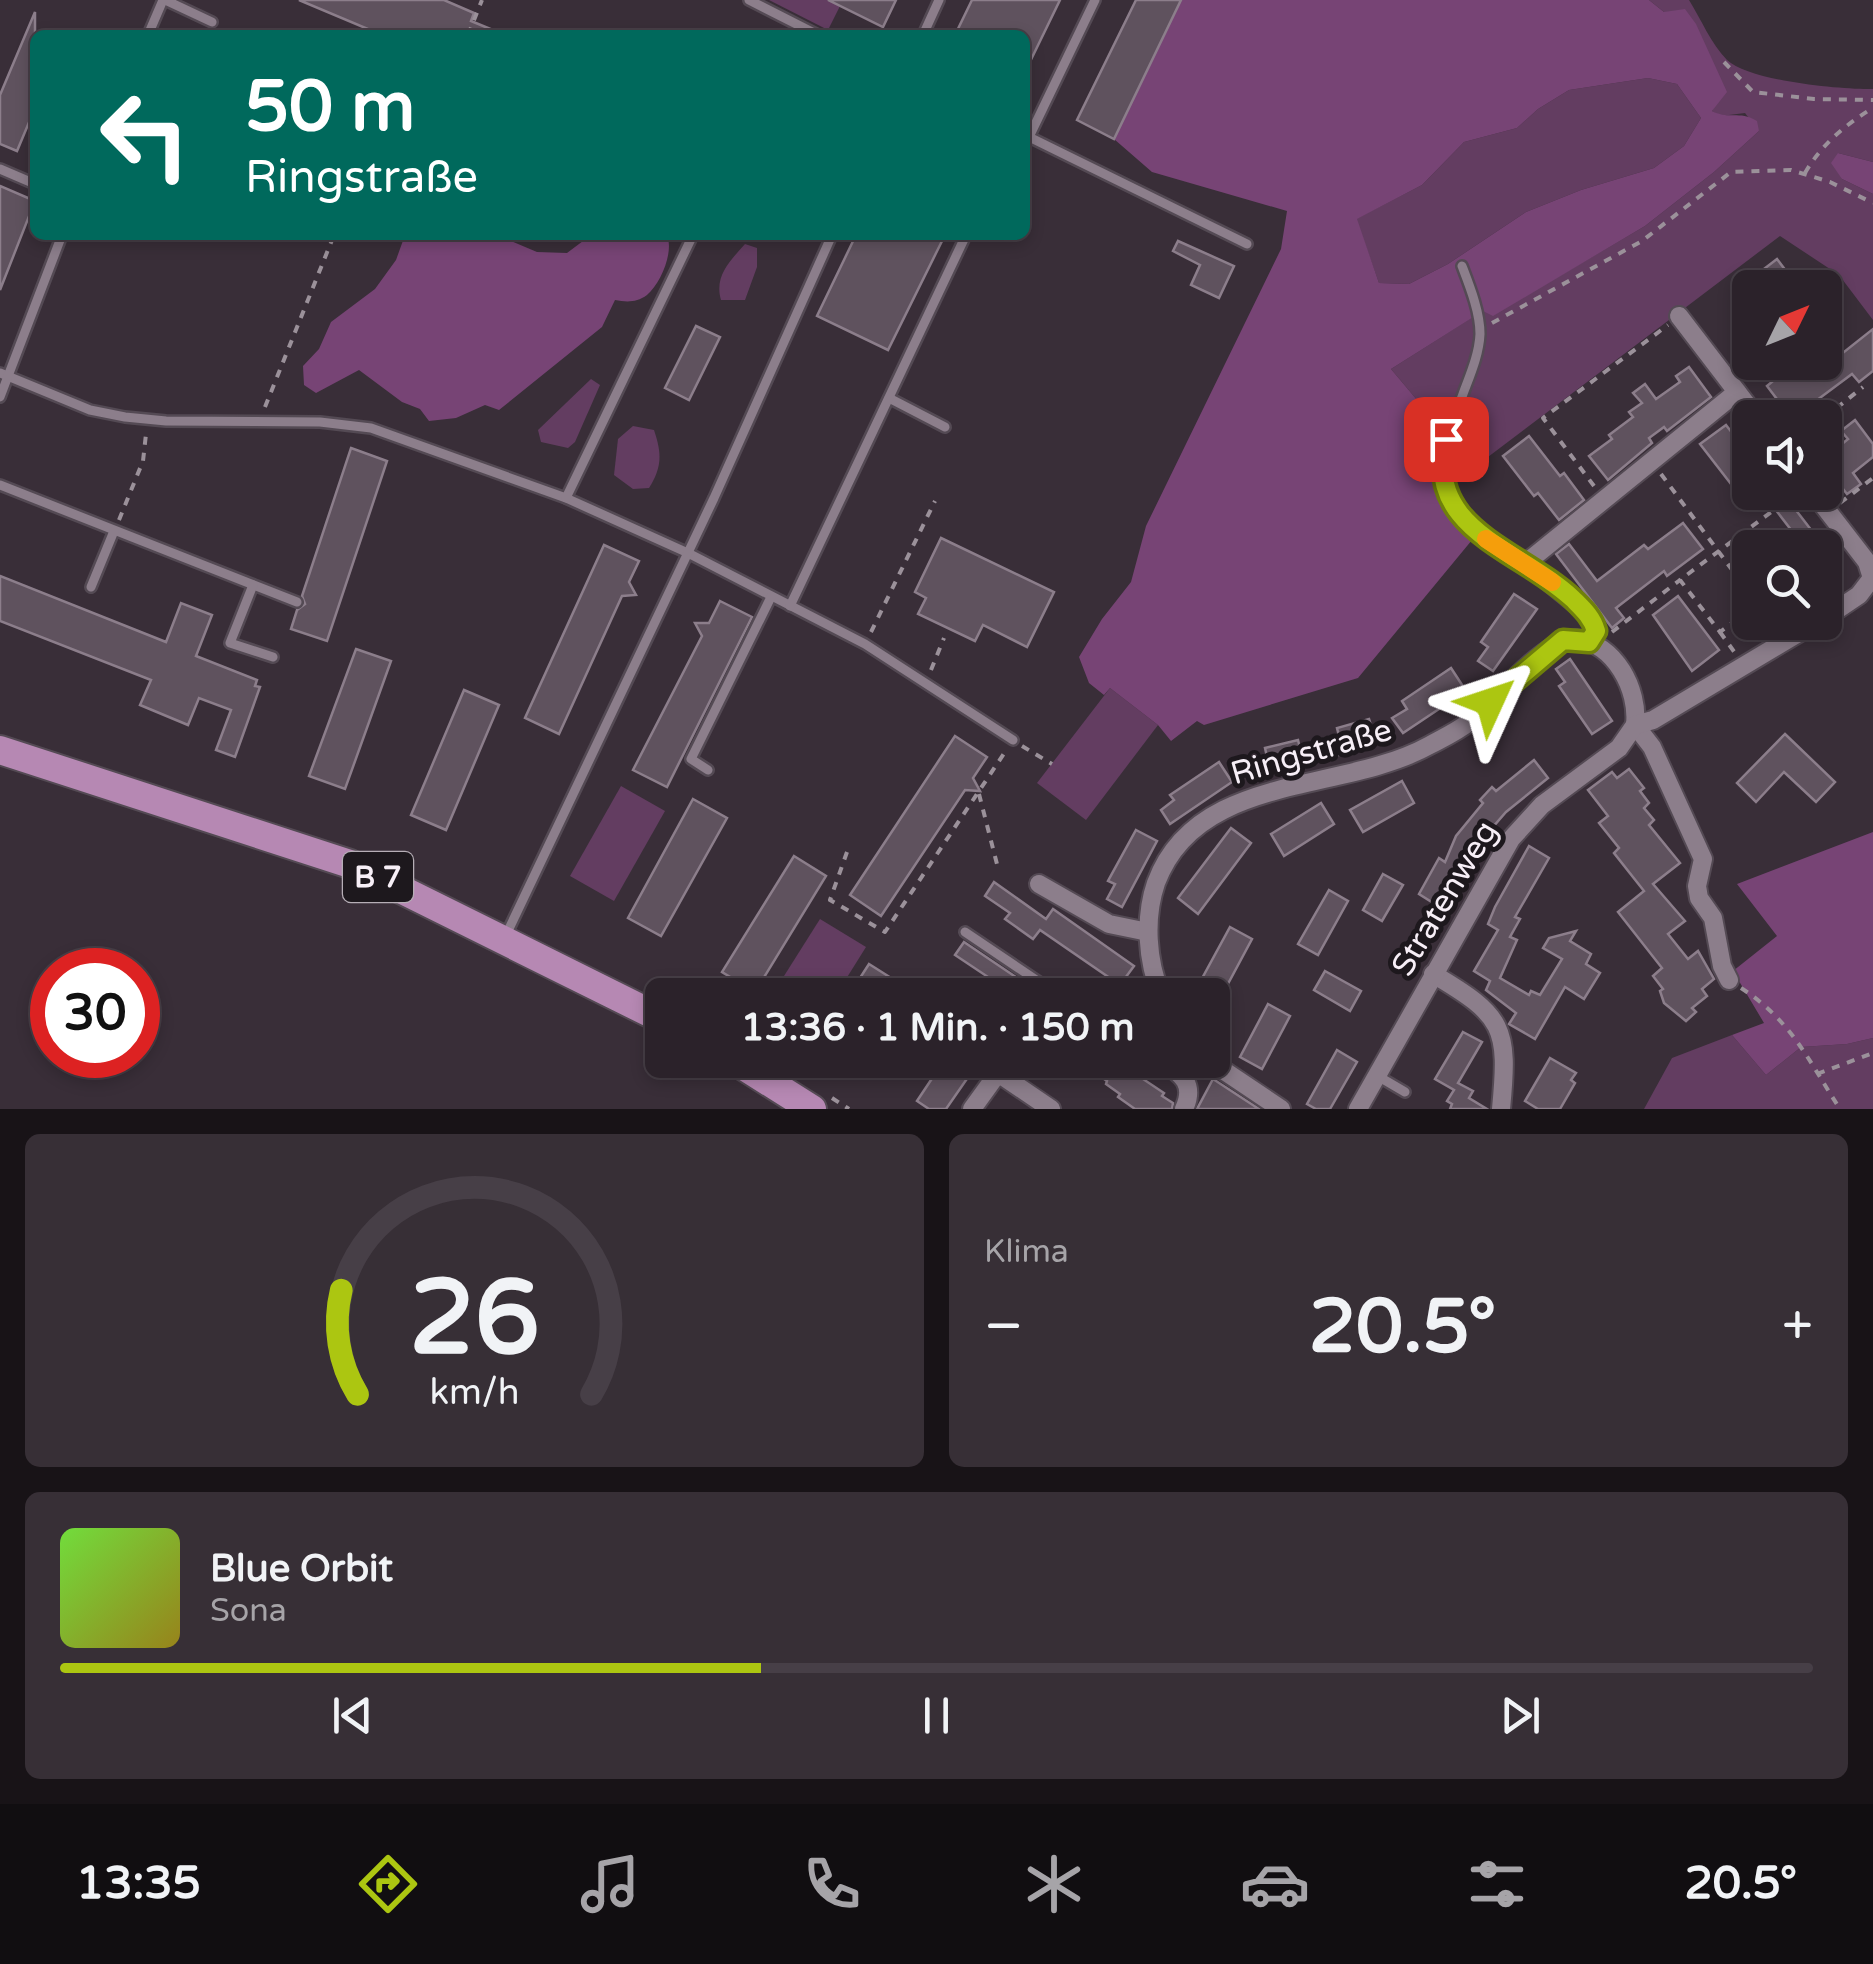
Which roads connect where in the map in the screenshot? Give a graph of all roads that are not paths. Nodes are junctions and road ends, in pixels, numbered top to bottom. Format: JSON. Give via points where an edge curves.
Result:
{"nodes":[{"id":1,"x":164,"y":0,"type":"edge"},
{"id":2,"x":750,"y":0,"type":"edge"},
{"id":3,"x":940,"y":0,"type":"edge"},
{"id":4,"x":1096,"y":0,"type":"edge"},
{"id":5,"x":212,"y":22,"type":"dead end"},
{"id":6,"x":794,"y":23,"type":"junction"},
{"id":7,"x":150,"y":30,"type":"edge"},
{"id":8,"x":790,"y":30,"type":"edge"},
{"id":9,"x":808,"y":30,"type":"edge"},
{"id":10,"x":925,"y":30,"type":"edge"},
{"id":11,"x":1030,"y":130,"type":"edge"},
{"id":12,"x":1030,"y":137,"type":"edge"},
{"id":13,"x":0,"y":169,"type":"edge"},
{"id":14,"x":30,"y":182,"type":"edge"},
{"id":15,"x":60,"y":240,"type":"edge"},
{"id":16,"x":692,"y":240,"type":"edge"},
{"id":17,"x":830,"y":240,"type":"edge"},
{"id":18,"x":964,"y":240,"type":"edge"},
{"id":19,"x":1247,"y":244,"type":"dead end"},
{"id":20,"x":1462,"y":266,"type":"dead end"},
{"id":21,"x":1679,"y":316,"type":"road end"},
{"id":22,"x":4,"y":374,"type":"edge"},
{"id":23,"x":1737,"y":392,"type":"junction"},
{"id":24,"x":0,"y":398,"type":"edge"},
{"id":25,"x":889,"y":398,"type":"junction"},
{"id":26,"x":1743,"y":400,"type":"edge"},
{"id":27,"x":945,"y":428,"type":"dead end"},
{"id":28,"x":0,"y":484,"type":"edge"},
{"id":29,"x":566,"y":498,"type":"junction"},
{"id":30,"x":1828,"y":510,"type":"edge"},
{"id":31,"x":114,"y":531,"type":"junction"},
{"id":32,"x":688,"y":554,"type":"junction"},
{"id":33,"x":1526,"y":563,"type":"junction"},
{"id":34,"x":1873,"y":578,"type":"edge"},
{"id":35,"x":253,"y":584,"type":"junction"},
{"id":36,"x":91,"y":587,"type":"dead end"},
{"id":37,"x":771,"y":597,"type":"junction"},
{"id":38,"x":297,"y":602,"type":"dead end"},
{"id":39,"x":790,"y":606,"type":"junction"},
{"id":40,"x":1842,"y":607,"type":"edge"},
{"id":41,"x":1787,"y":640,"type":"edge"},
{"id":42,"x":1595,"y":645,"type":"junction"},
{"id":43,"x":273,"y":658,"type":"dead end"},
{"id":44,"x":1635,"y":725,"type":"junction"},
{"id":45,"x":1013,"y":740,"type":"road end"},
{"id":46,"x":0,"y":750,"type":"edge"},
{"id":47,"x":708,"y":770,"type":"dead end"},
{"id":48,"x":1039,"y":884,"type":"dead end"},
{"id":49,"x":966,"y":932,"type":"dead end"},
{"id":50,"x":1148,"y":932,"type":"junction"},
{"id":51,"x":504,"y":938,"type":"junction"},
{"id":52,"x":1433,"y":974,"type":"junction"},
{"id":53,"x":1033,"y":978,"type":"edge"},
{"id":54,"x":1157,"y":978,"type":"edge"},
{"id":55,"x":1729,"y":980,"type":"road end"},
{"id":56,"x":645,"y":1010,"type":"edge"},
{"id":57,"x":1230,"y":1075,"type":"edge"},
{"id":58,"x":1376,"y":1075,"type":"junction"},
{"id":59,"x":763,"y":1078,"type":"edge"},
{"id":60,"x":994,"y":1078,"type":"edge"},
{"id":61,"x":1016,"y":1078,"type":"edge"},
{"id":62,"x":1185,"y":1078,"type":"edge"},
{"id":63,"x":1188,"y":1080,"type":"joint"},
{"id":64,"x":1405,"y":1092,"type":"dead end"},
{"id":65,"x":812,"y":1109,"type":"edge"},
{"id":66,"x":972,"y":1109,"type":"edge"},
{"id":67,"x":1051,"y":1109,"type":"edge"},
{"id":68,"x":1184,"y":1109,"type":"edge"},
{"id":69,"x":1281,"y":1109,"type":"edge"},
{"id":70,"x":1358,"y":1109,"type":"edge"},
{"id":71,"x":1502,"y":1109,"type":"edge"}],
"edges":[{"from":1,"to":5,"type":"lane"},
{"from":1,"to":7,"type":"lane"},
{"from":2,"to":6,"type":"lane"},
{"from":3,"to":10,"type":"lane"},
{"from":4,"to":11,"type":"lane"},
{"from":6,"to":8,"type":"lane"},
{"from":6,"to":9,"type":"lane"},
{"from":12,"to":19,"type":"lane"},
{"from":13,"to":14,"type":"lane"},
{"from":15,"to":22,"type":"lane"},
{"from":16,"to":29,"type":"lane"},
{"from":17,"to":32,"type":"lane"},
{"from":18,"to":25,"type":"lane"},
{"from":20,"to":33,"type":"lane","via":[[1479,330],[1476,360],[1442,454],[1445,487],[1463,520]]},
{"from":21,"to":23,"type":"street"},
{"from":22,"to":24,"type":"lane"},
{"from":22,"to":29,"type":"lane","via":[[90,410],[148,419],[371,428]]},
{"from":23,"to":26,"type":"street"},
{"from":23,"to":33,"type":"street"},
{"from":25,"to":27,"type":"lane"},
{"from":25,"to":39,"type":"lane"},
{"from":28,"to":31,"type":"lane"},
{"from":29,"to":32,"type":"lane"},
{"from":30,"to":34,"type":"street"},
{"from":31,"to":35,"type":"lane"},
{"from":31,"to":36,"type":"lane"},
{"from":32,"to":37,"type":"lane"},
{"from":32,"to":51,"type":"lane"},
{"from":33,"to":42,"type":"street","via":[[1586,612]]},
{"from":34,"to":40,"type":"street"},
{"from":35,"to":38,"type":"lane"},
{"from":35,"to":43,"type":"lane","via":[[230,643]]},
{"from":37,"to":39,"type":"lane"},
{"from":37,"to":47,"type":"lane","via":[[691,759]]},
{"from":39,"to":45,"type":"lane","via":[[865,644]]},
{"from":41,"to":44,"type":"street","name":"Stratenweg"},
{"from":42,"to":44,"type":"street","via":[[1618,664]]},
{"from":42,"to":50,"type":"street","name":"Ringstraße","via":[[1563,640],[1466,724],[1425,748],[1200,820],[1163,865]]},
{"from":44,"to":52,"type":"street","name":"Stratenweg","via":[[1619,748],[1520,828]]},
{"from":44,"to":55,"type":"street","via":[[1652,747],[1702,860],[1699,898],[1713,918]]},
{"from":46,"to":51,"type":"main road","number":"B 7","via":[[320,853]]},
{"from":48,"to":50,"type":"street","via":[[1109,924]]},
{"from":49,"to":53,"type":"lane"},
{"from":50,"to":54,"type":"street","name":"Ringstraße"},
{"from":51,"to":56,"type":"main road","number":"B 7"},
{"from":52,"to":58,"type":"street","name":"Stratenweg"},
{"from":52,"to":71,"type":"street","via":[[1476,1001],[1497,1027],[1506,1054]]},
{"from":57,"to":69,"type":"street"},
{"from":58,"to":64,"type":"lane"},
{"from":58,"to":70,"type":"street","name":"Stratenweg"},
{"from":59,"to":65,"type":"main road"},
{"from":60,"to":66,"type":"street"},
{"from":61,"to":67,"type":"street"},
{"from":62,"to":63,"type":"street"},
{"from":63,"to":68,"type":"street"}]}
